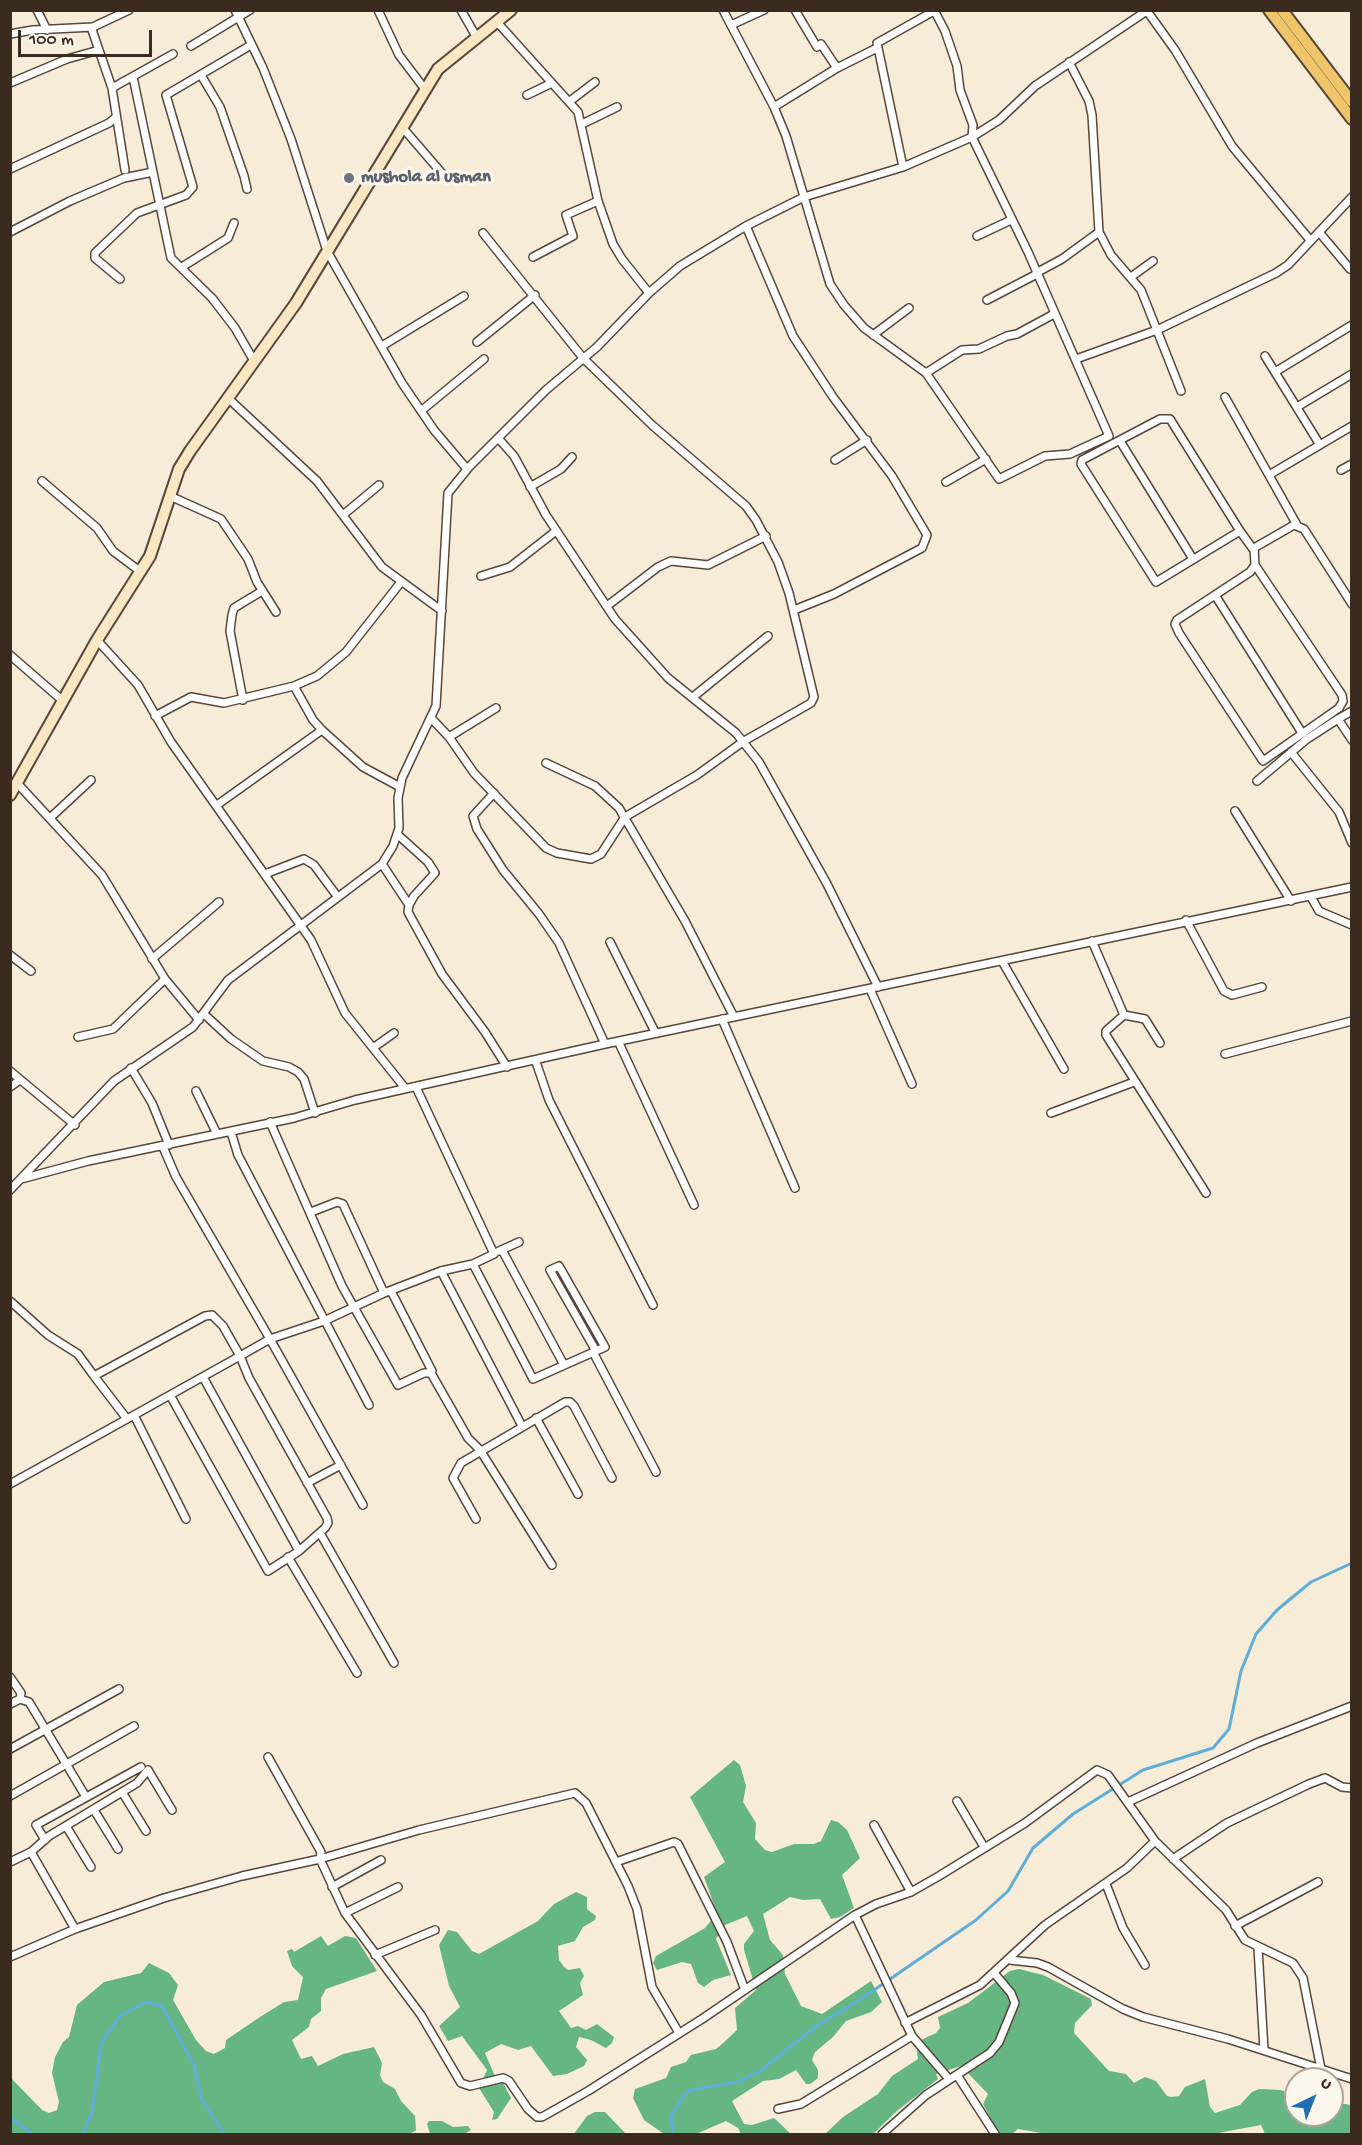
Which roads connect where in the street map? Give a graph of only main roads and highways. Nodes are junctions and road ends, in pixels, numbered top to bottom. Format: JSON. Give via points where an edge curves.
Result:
{"nodes":[{"id":1,"x":511,"y":10,"type":"edge"},
{"id":2,"x":1269,"y":10,"type":"edge"},
{"id":3,"x":1282,"y":10,"type":"edge"},
{"id":4,"x":1352,"y":102,"type":"edge"},
{"id":5,"x":1352,"y":119,"type":"edge"},
{"id":6,"x":13,"y":788,"type":"edge"}],
"edges":[{"from":1,"to":6,"type":"main road","via":[[438,69],[424,88],[296,303],[190,451],[150,556]]},
{"from":2,"to":5,"type":"main road"},
{"from":3,"to":4,"type":"main road"}]}
